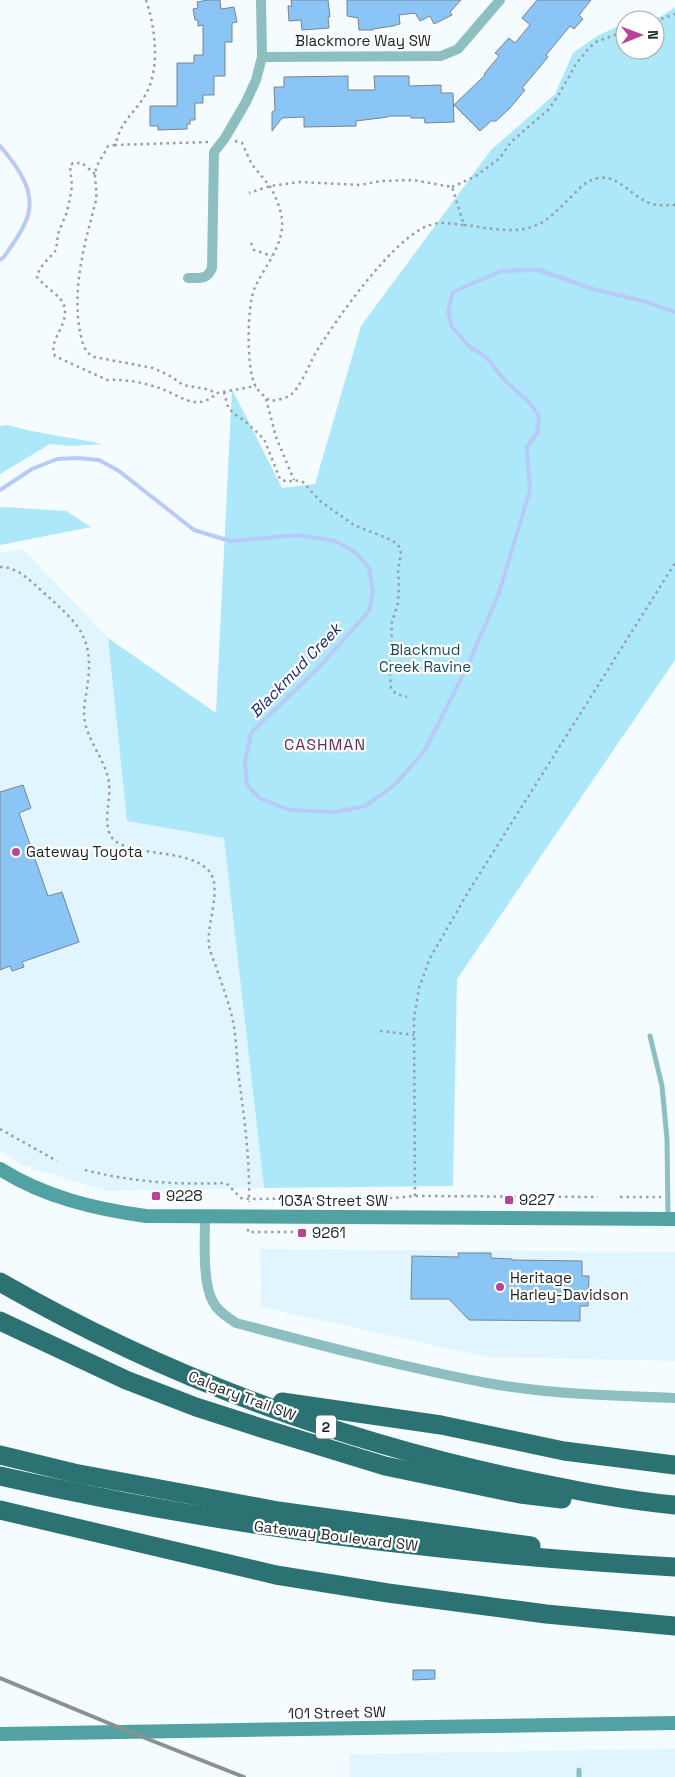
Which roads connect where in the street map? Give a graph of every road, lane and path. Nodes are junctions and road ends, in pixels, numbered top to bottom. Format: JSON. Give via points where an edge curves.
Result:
{"nodes":[{"id":1,"x":146,"y":0,"type":"edge"},
{"id":2,"x":261,"y":0,"type":"edge"},
{"id":3,"x":500,"y":0,"type":"edge"},
{"id":4,"x":615,"y":35,"type":"edge"},
{"id":5,"x":262,"y":57,"type":"junction"},
{"id":6,"x":225,"y":138,"type":"junction"},
{"id":7,"x":115,"y":145,"type":"junction"},
{"id":8,"x":95,"y":174,"type":"junction"},
{"id":9,"x":270,"y":186,"type":"junction"},
{"id":10,"x":452,"y":187,"type":"junction"},
{"id":11,"x":249,"y":192,"type":"dead end"},
{"id":12,"x":675,"y":205,"type":"edge"},
{"id":13,"x":464,"y":225,"type":"junction"},
{"id":14,"x":251,"y":242,"type":"dead end"},
{"id":15,"x":272,"y":256,"type":"junction"},
{"id":16,"x":188,"y":278,"type":"dead end"},
{"id":17,"x":256,"y":386,"type":"junction"},
{"id":18,"x":217,"y":392,"type":"junction"},
{"id":19,"x":224,"y":392,"type":"junction"},
{"id":20,"x":266,"y":398,"type":"junction"},
{"id":21,"x":294,"y":480,"type":"junction"},
{"id":22,"x":675,"y":563,"type":"edge"},
{"id":23,"x":0,"y":567,"type":"edge"},
{"id":24,"x":407,"y":698,"type":"dead end"},
{"id":25,"x":380,"y":1031,"type":"dead end"},
{"id":26,"x":414,"y":1035,"type":"junction"},
{"id":27,"x":650,"y":1036,"type":"dead end"},
{"id":28,"x":0,"y":1130,"type":"edge"},
{"id":29,"x":58,"y":1160,"type":"dead end"},
{"id":30,"x":0,"y":1169,"type":"edge"},
{"id":31,"x":86,"y":1170,"type":"dead end"},
{"id":32,"x":415,"y":1196,"type":"junction"},
{"id":33,"x":598,"y":1197,"type":"dead end"},
{"id":34,"x":620,"y":1197,"type":"dead end"},
{"id":35,"x":667,"y":1197,"type":"junction"},
{"id":36,"x":249,"y":1200,"type":"junction"},
{"id":37,"x":205,"y":1216,"type":"junction"},
{"id":38,"x":672,"y":1219,"type":"edge"},
{"id":39,"x":248,"y":1229,"type":"dead end"},
{"id":40,"x":298,"y":1232,"type":"dead end"},
{"id":41,"x":0,"y":1282,"type":"edge"},
{"id":42,"x":0,"y":1322,"type":"edge"},
{"id":43,"x":242,"y":1397,"type":"junction"},
{"id":44,"x":675,"y":1398,"type":"edge"},
{"id":45,"x":0,"y":1456,"type":"edge"},
{"id":46,"x":675,"y":1466,"type":"edge"},
{"id":47,"x":0,"y":1476,"type":"edge"},
{"id":48,"x":675,"y":1505,"type":"edge"},
{"id":49,"x":0,"y":1510,"type":"edge"},
{"id":50,"x":675,"y":1512,"type":"edge"},
{"id":51,"x":589,"y":1562,"type":"junction"},
{"id":52,"x":675,"y":1567,"type":"edge"},
{"id":53,"x":675,"y":1626,"type":"edge"},
{"id":54,"x":675,"y":1723,"type":"edge"},
{"id":55,"x":0,"y":1734,"type":"edge"},
{"id":56,"x":579,"y":1770,"type":"dead end"},
{"id":57,"x":580,"y":1777,"type":"edge"}],
"edges":[{"from":1,"to":7,"type":"path","via":[[155,42],[154,74],[147,92],[121,128]]},
{"from":2,"to":5,"type":"street"},
{"from":3,"to":5,"type":"street","name":"Blackmore Way SW","via":[[458,49],[442,56]]},
{"from":4,"to":10,"type":"path","via":[[589,48],[548,110],[511,142],[500,158],[476,176]]},
{"from":5,"to":6,"type":"street","via":[[246,102]]},
{"from":6,"to":7,"type":"path","via":[[206,142]]},
{"from":6,"to":9,"type":"path","via":[[242,143],[253,165]]},
{"from":6,"to":16,"type":"street","via":[[214,152],[212,268],[205,278]]},
{"from":7,"to":8,"type":"path","via":[[108,146]]},
{"from":8,"to":18,"type":"path","via":[[96,202],[86,235],[78,282],[79,324],[87,352],[94,357],[153,368],[172,376],[182,386]]},
{"from":8,"to":18,"type":"path","via":[[82,163],[70,166],[72,186],[56,250],[38,272],[37,277],[60,299],[65,311],[65,319],[53,347],[55,356],[107,380],[150,384],[189,402],[210,400]]},
{"from":9,"to":10,"type":"path","via":[[300,182],[360,185],[413,180]]},
{"from":9,"to":11,"type":"path"},
{"from":9,"to":15,"type":"path","via":[[282,221],[279,242]]},
{"from":10,"to":13,"type":"path"},
{"from":12,"to":13,"type":"path","via":[[650,204],[612,179],[600,178],[586,182],[553,214],[532,227],[511,231]]},
{"from":13,"to":20,"type":"path","via":[[432,224],[403,242],[343,312],[295,390],[280,399],[271,401]]},
{"from":14,"to":15,"type":"path","via":[[254,250]]},
{"from":15,"to":17,"type":"path","via":[[251,297],[249,355]]},
{"from":17,"to":19,"type":"path"},
{"from":17,"to":20,"type":"path"},
{"from":18,"to":19,"type":"path"},
{"from":19,"to":21,"type":"path","via":[[233,413],[264,439],[280,479]]},
{"from":20,"to":21,"type":"path","via":[[276,437]]},
{"from":21,"to":24,"type":"path","via":[[302,482],[320,501],[354,525],[389,539],[400,548],[398,603],[392,622],[389,668],[390,688]]},
{"from":22,"to":26,"type":"path","via":[[430,958],[419,988]]},
{"from":23,"to":36,"type":"path","via":[[23,573],[77,623],[85,638],[89,673],[85,723],[109,783],[109,832],[116,844],[179,856],[198,862],[210,872],[215,888],[209,946],[234,1026],[246,1123]]},
{"from":25,"to":26,"type":"path"},
{"from":26,"to":32,"type":"path"},
{"from":27,"to":35,"type":"lane","via":[[662,1086],[667,1139]]},
{"from":28,"to":29,"type":"path"},
{"from":30,"to":37,"type":"street","name":"103A Street SW","via":[[46,1192],[97,1208],[146,1216]]},
{"from":31,"to":36,"type":"path","via":[[137,1180],[226,1183],[241,1198]]},
{"from":32,"to":33,"type":"path"},
{"from":32,"to":36,"type":"path"},
{"from":34,"to":35,"type":"path"},
{"from":35,"to":38,"type":"lane"},
{"from":37,"to":38,"type":"street","name":"103A Street SW"},
{"from":37,"to":44,"type":"street","via":[[206,1280],[212,1302],[236,1323],[488,1383],[566,1393]]},
{"from":39,"to":40,"type":"path","via":[[248,1232]]},
{"from":41,"to":43,"type":"highway","name":"Calgary Trail SW","number":"2","via":[[106,1338]]},
{"from":42,"to":50,"type":"highway","via":[[126,1380],[196,1407],[384,1466],[520,1494],[641,1511]]},
{"from":43,"to":46,"type":"highway","via":[[441,1425],[564,1451]]},
{"from":43,"to":48,"type":"highway","name":"Calgary Trail SW","number":"2","via":[[339,1432],[454,1464],[560,1488]]},
{"from":45,"to":51,"type":"highway","via":[[278,1511],[539,1547]]},
{"from":47,"to":51,"type":"highway","name":"Gateway Boulevard SW","via":[[266,1527],[408,1546]]},
{"from":49,"to":53,"type":"highway","via":[[276,1574],[546,1614]]},
{"from":51,"to":52,"type":"highway","name":"Gateway Boulevard SW"},
{"from":54,"to":55,"type":"street","name":"101 Street SW"},
{"from":56,"to":57,"type":"lane"}]}
